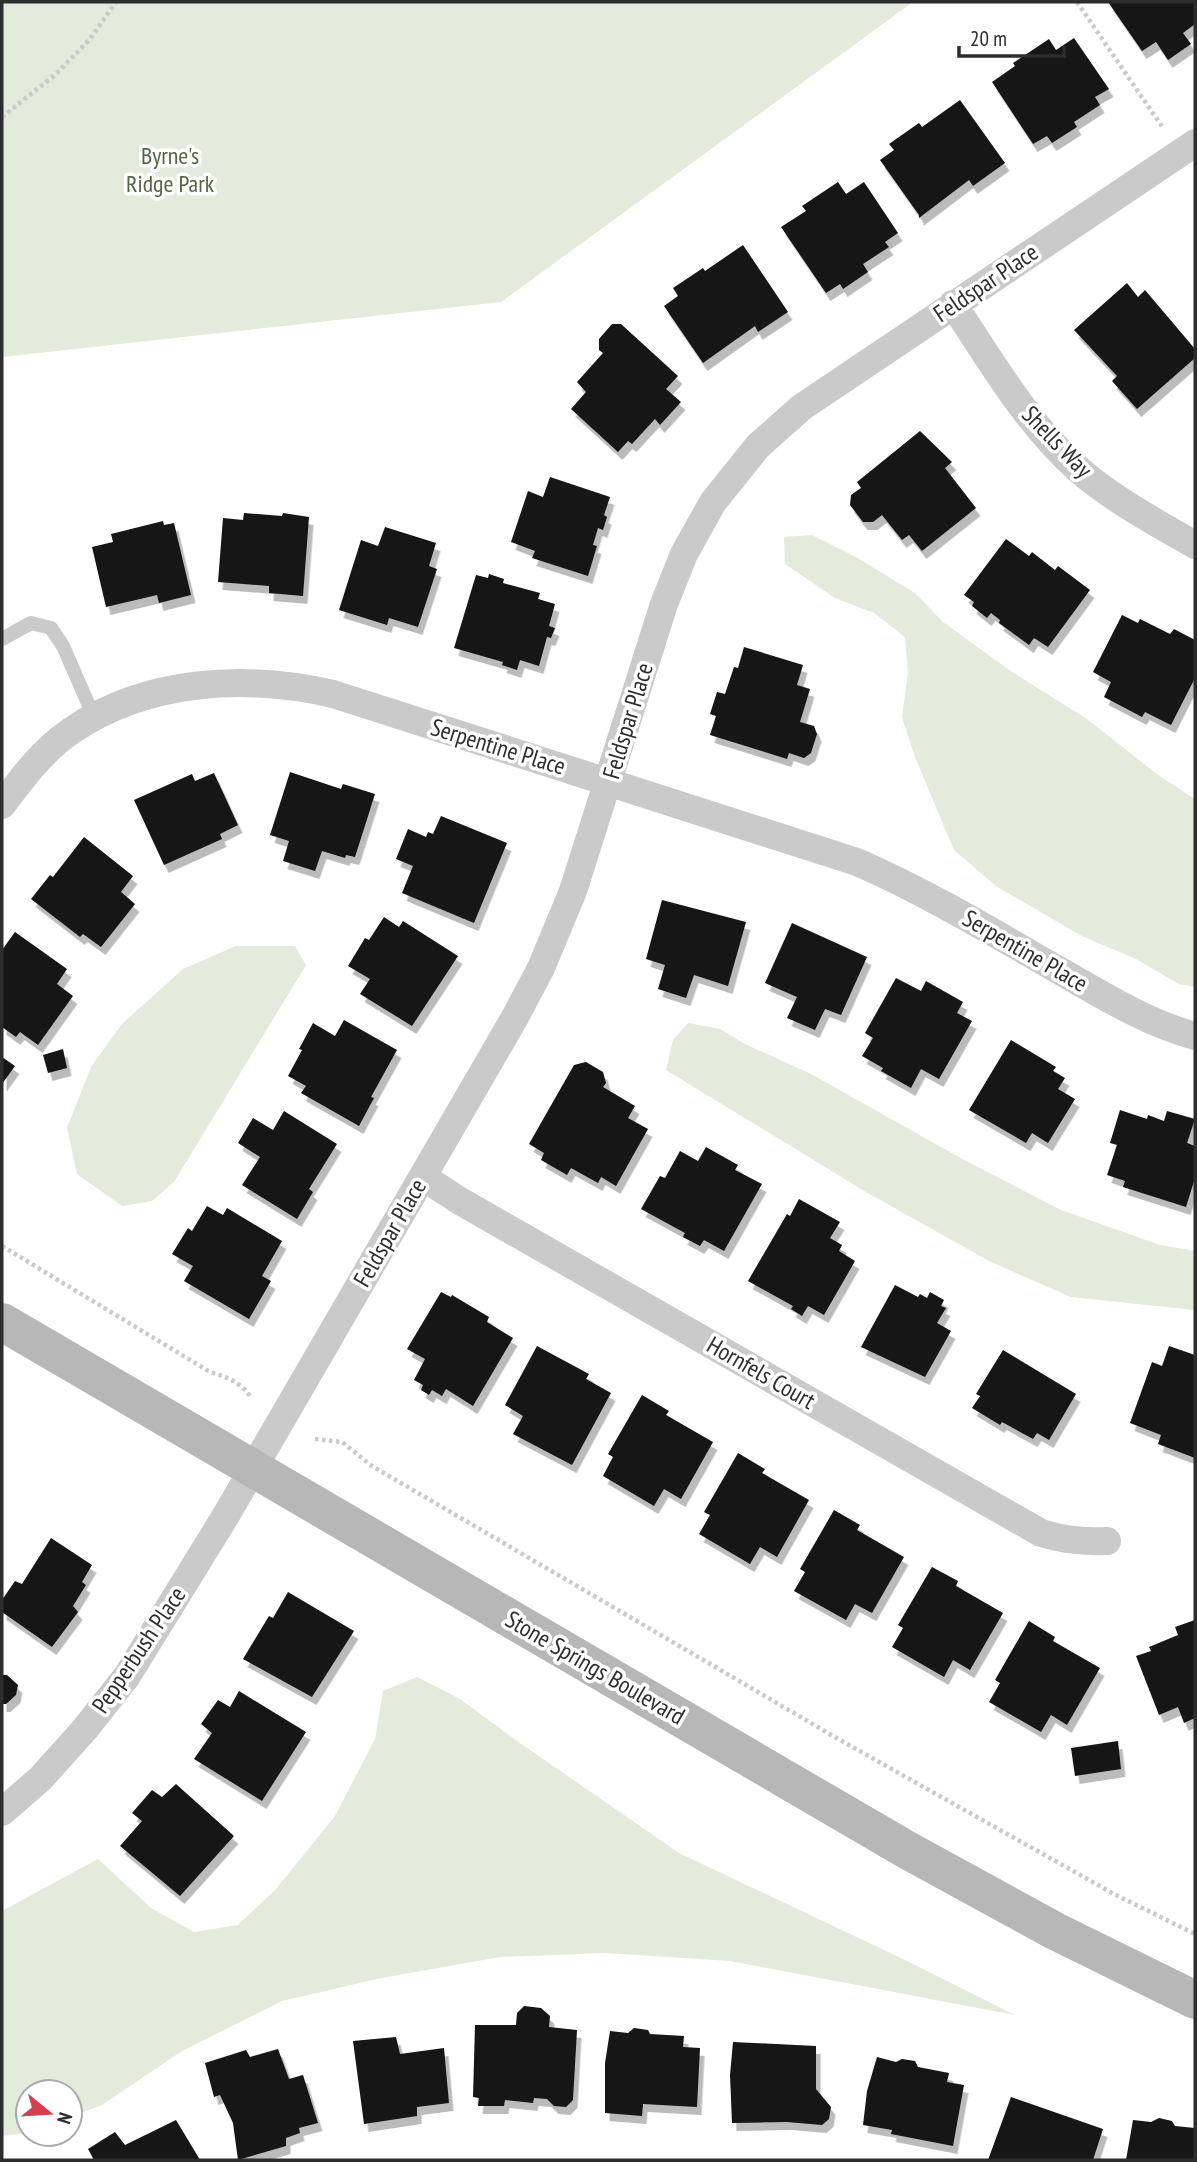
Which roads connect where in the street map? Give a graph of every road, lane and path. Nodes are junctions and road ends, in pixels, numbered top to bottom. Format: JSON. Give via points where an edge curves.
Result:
{"nodes":[{"id":1,"x":116,"y":2,"type":"edge"},
{"id":2,"x":1077,"y":2,"type":"edge"},
{"id":3,"x":2,"y":117,"type":"edge"},
{"id":4,"x":1163,"y":128,"type":"dead end"},
{"id":5,"x":1195,"y":143,"type":"edge"},
{"id":6,"x":953,"y":304,"type":"junction"},
{"id":7,"x":1195,"y":545,"type":"edge"},
{"id":8,"x":2,"y":639,"type":"edge"},
{"id":9,"x":94,"y":717,"type":"junction"},
{"id":10,"x":609,"y":782,"type":"junction"},
{"id":11,"x":2,"y":805,"type":"edge"},
{"id":12,"x":1195,"y":1036,"type":"edge"},
{"id":13,"x":423,"y":1177,"type":"junction"},
{"id":14,"x":2,"y":1246,"type":"edge"},
{"id":15,"x":2,"y":1322,"type":"edge"},
{"id":16,"x":250,"y":1396,"type":"dead end"},
{"id":17,"x":315,"y":1439,"type":"dead end"},
{"id":18,"x":252,"y":1468,"type":"junction"},
{"id":19,"x":1107,"y":1541,"type":"dead end"},
{"id":20,"x":2,"y":1812,"type":"edge"},
{"id":21,"x":1195,"y":1934,"type":"edge"},
{"id":22,"x":1195,"y":2000,"type":"edge"}],
"edges":[{"from":1,"to":3,"type":"path","via":[[90,39],[55,75]]},
{"from":2,"to":4,"type":"path"},
{"from":5,"to":6,"type":"street","name":"Feldspar Place"},
{"from":6,"to":7,"type":"street","name":"Shells Way","via":[[1038,428],[1078,469],[1124,504]]},
{"from":6,"to":10,"type":"street","name":"Feldspar Place","via":[[802,407],[758,446],[713,502],[684,554],[664,604]]},
{"from":8,"to":9,"type":"lane","via":[[31,623],[51,628]]},
{"from":9,"to":10,"type":"street","name":"Serpentine Place","via":[[137,699],[179,689],[243,682],[290,685],[333,694]]},
{"from":9,"to":11,"type":"street","name":"Serpentine Place","via":[[53,746]]},
{"from":10,"to":12,"type":"street","name":"Serpentine Place","via":[[869,867],[1127,1009]]},
{"from":10,"to":13,"type":"street","name":"Feldspar Place","via":[[573,891],[541,968]]},
{"from":13,"to":18,"type":"street","name":"Feldspar Place"},
{"from":13,"to":19,"type":"street","name":"Hornfels Court","via":[[1041,1533],[1082,1542]]},
{"from":14,"to":16,"type":"path","via":[[210,1372],[234,1380]]},
{"from":15,"to":18,"type":"street","name":"Stone Springs Boulevard"},
{"from":17,"to":21,"type":"path","via":[[342,1442],[372,1466],[840,1740],[1114,1894]]},
{"from":18,"to":20,"type":"street","name":"Pepperbush Place","via":[[127,1676],[40,1779]]},
{"from":18,"to":22,"type":"street","name":"Stone Springs Boulevard","via":[[908,1850],[1055,1931]]}]}
